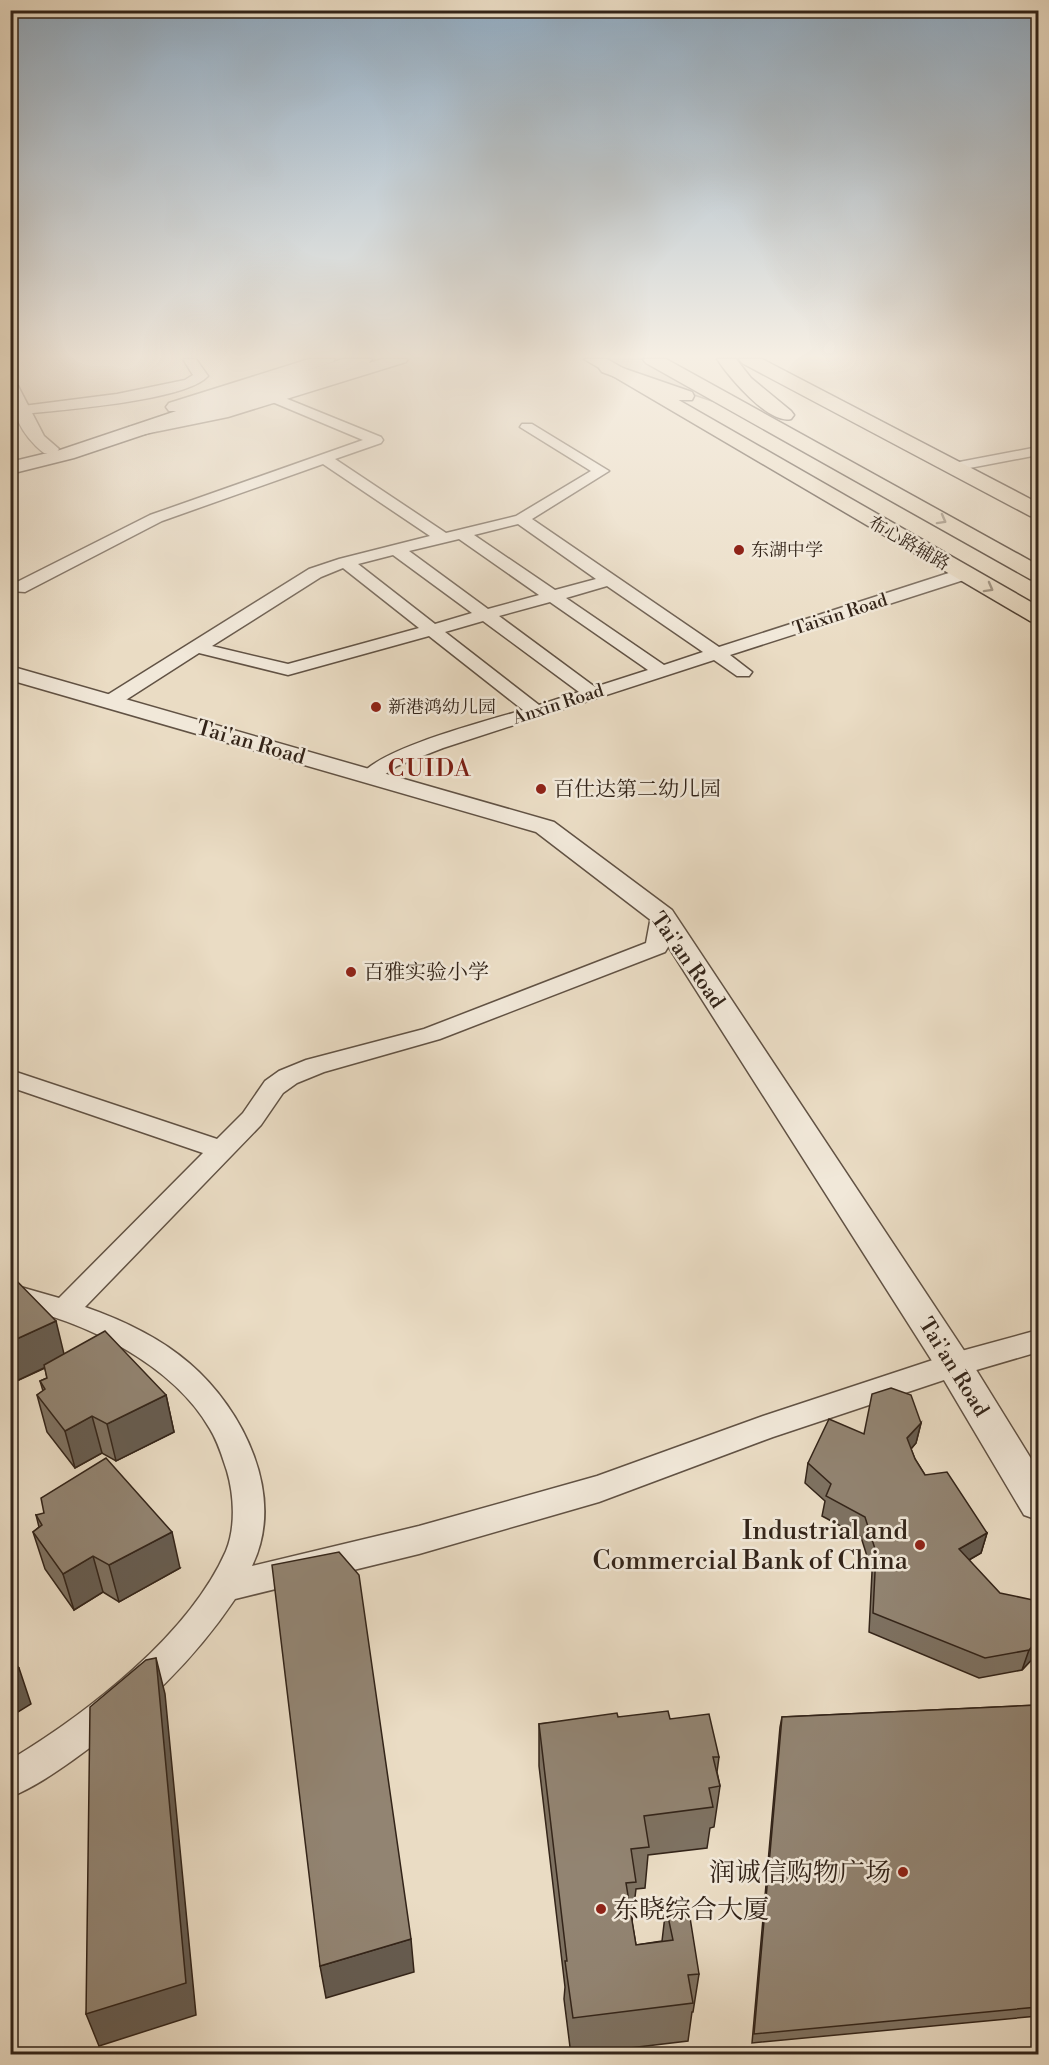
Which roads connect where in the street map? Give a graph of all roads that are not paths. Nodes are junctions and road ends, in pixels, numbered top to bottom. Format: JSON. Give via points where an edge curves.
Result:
{"nodes":[{"id":1,"x":61,"y":455,"type":"edge"},
{"id":2,"x":335,"y":455,"type":"edge"},
{"id":3,"x":575,"y":455,"type":"edge"},
{"id":4,"x":758,"y":455,"type":"edge"},
{"id":5,"x":838,"y":455,"type":"edge"},
{"id":6,"x":849,"y":455,"type":"edge"},
{"id":7,"x":932,"y":455,"type":"edge"},
{"id":8,"x":1015,"y":455,"type":"edge"},
{"id":9,"x":325,"y":459,"type":"junction"},
{"id":10,"x":954,"y":467,"type":"junction"},
{"id":11,"x":10,"y":468,"type":"edge"},
{"id":12,"x":1038,"y":511,"type":"edge"},
{"id":13,"x":521,"y":519,"type":"junction"},
{"id":14,"x":462,"y":534,"type":"junction"},
{"id":15,"x":443,"y":538,"type":"junction"},
{"id":16,"x":1018,"y":540,"type":"dead end"},
{"id":17,"x":397,"y":550,"type":"junction"},
{"id":18,"x":345,"y":562,"type":"junction"},
{"id":19,"x":964,"y":574,"type":"junction"},
{"id":20,"x":1038,"y":574,"type":"edge"},
{"id":21,"x":610,"y":580,"type":"junction"},
{"id":22,"x":10,"y":586,"type":"edge"},
{"id":23,"x":552,"y":596,"type":"junction"},
{"id":24,"x":485,"y":615,"type":"junction"},
{"id":25,"x":1038,"y":616,"type":"edge"},
{"id":26,"x":432,"y":630,"type":"junction"},
{"id":27,"x":196,"y":647,"type":"junction"},
{"id":28,"x":717,"y":653,"type":"junction"},
{"id":29,"x":661,"y":671,"type":"junction"},
{"id":30,"x":743,"y":672,"type":"dead end"},
{"id":31,"x":10,"y":673,"type":"edge"},
{"id":32,"x":592,"y":693,"type":"junction"},
{"id":33,"x":111,"y":701,"type":"junction"},
{"id":34,"x":536,"y":711,"type":"junction"},
{"id":35,"x":370,"y":776,"type":"junction"},
{"id":36,"x":662,"y":916,"type":"junction"},
{"id":37,"x":10,"y":1078,"type":"edge"},
{"id":38,"x":222,"y":1150,"type":"junction"},
{"id":39,"x":10,"y":1295,"type":"edge"},
{"id":40,"x":64,"y":1310,"type":"junction"},
{"id":41,"x":1038,"y":1341,"type":"edge"},
{"id":42,"x":954,"y":1365,"type":"junction"},
{"id":43,"x":1038,"y":1503,"type":"edge"},
{"id":44,"x":223,"y":1587,"type":"junction"},
{"id":45,"x":10,"y":1780,"type":"edge"}],
"edges":[{"from":1,"to":11,"type":"main road"},
{"from":2,"to":9,"type":"street"},
{"from":3,"to":13,"type":"street","via":[[602,471]]},
{"from":4,"to":19,"type":"main road","name":"布心路辅路"},
{"from":5,"to":20,"type":"main road","one_way":true},
{"from":6,"to":16,"type":"main road"},
{"from":7,"to":10,"type":"main road"},
{"from":8,"to":10,"type":"street"},
{"from":9,"to":15,"type":"street"},
{"from":9,"to":22,"type":"street","via":[[156,518],[20,588]]},
{"from":10,"to":12,"type":"main road"},
{"from":13,"to":14,"type":"street"},
{"from":13,"to":21,"type":"street"},
{"from":14,"to":15,"type":"street"},
{"from":14,"to":23,"type":"street"},
{"from":15,"to":17,"type":"street"},
{"from":17,"to":18,"type":"street"},
{"from":17,"to":24,"type":"street"},
{"from":18,"to":26,"type":"street"},
{"from":18,"to":27,"type":"street","via":[[303,579]]},
{"from":19,"to":25,"type":"main road","name":"布心路辅路","one_way":true},
{"from":19,"to":28,"type":"street","name":"Taixin Road"},
{"from":21,"to":23,"type":"street"},
{"from":21,"to":28,"type":"street"},
{"from":23,"to":24,"type":"street"},
{"from":23,"to":29,"type":"street"},
{"from":24,"to":26,"type":"street"},
{"from":24,"to":32,"type":"street"},
{"from":26,"to":27,"type":"street","via":[[288,670]]},
{"from":26,"to":34,"type":"street"},
{"from":27,"to":33,"type":"street"},
{"from":28,"to":29,"type":"street","name":"Anxin Road"},
{"from":28,"to":30,"type":"street"},
{"from":29,"to":32,"type":"street","name":"Anxin Road"},
{"from":31,"to":33,"type":"street","name":"Tai'an Road"},
{"from":32,"to":34,"type":"street","name":"Anxin Road"},
{"from":33,"to":35,"type":"street","name":"Tai'an Road"},
{"from":34,"to":35,"type":"street","name":"Anxin Road","via":[[414,751]]},
{"from":35,"to":36,"type":"street","name":"Tai'an Road","via":[[545,827]]},
{"from":36,"to":38,"type":"street","via":[[657,947],[432,1034],[288,1077],[274,1088],[252,1119]]},
{"from":36,"to":42,"type":"street","name":"Tai'an Road"},
{"from":37,"to":38,"type":"street"},
{"from":38,"to":40,"type":"street"},
{"from":39,"to":40,"type":"street"},
{"from":40,"to":44,"type":"street","via":[[129,1336],[165,1359],[199,1389],[224,1426],[241,1460],[250,1500],[243,1550]]},
{"from":41,"to":42,"type":"street"},
{"from":42,"to":43,"type":"street","name":"Tai'an Road"},
{"from":42,"to":44,"type":"street","via":[[763,1428],[598,1489],[419,1540]]},
{"from":44,"to":45,"type":"street","via":[[211,1609],[143,1684],[45,1761]]}]}
